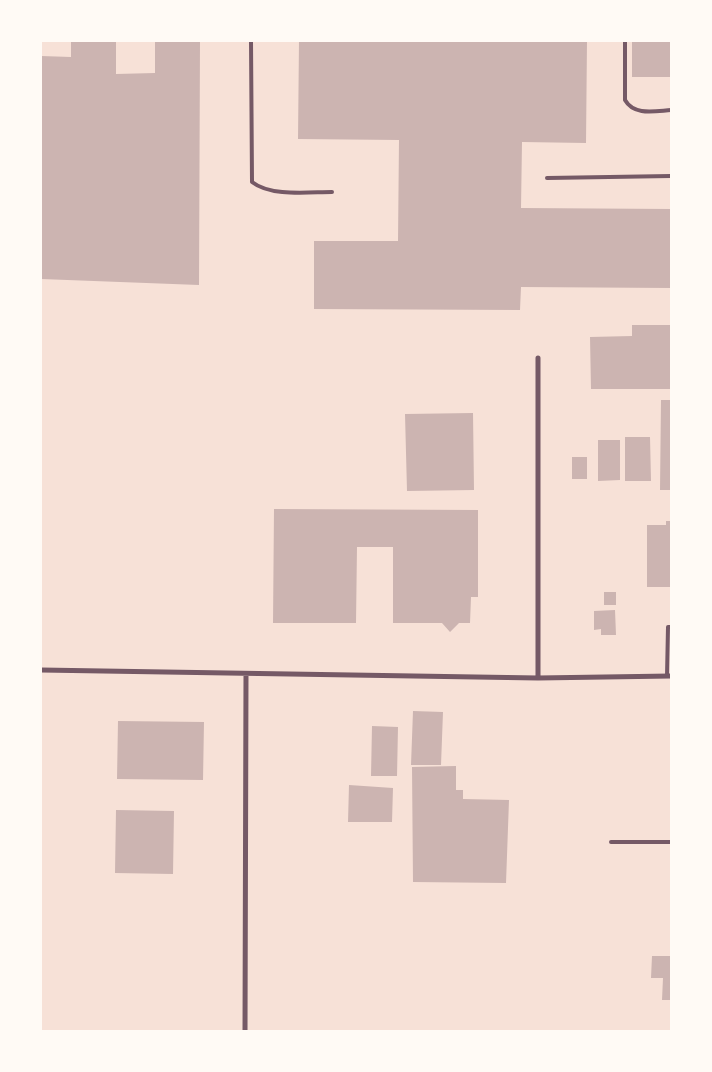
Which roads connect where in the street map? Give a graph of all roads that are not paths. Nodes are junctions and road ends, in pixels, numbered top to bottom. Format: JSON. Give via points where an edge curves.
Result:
{"nodes":[{"id":1,"x":251,"y":41,"type":"edge"},
{"id":2,"x":625,"y":41,"type":"edge"},
{"id":3,"x":671,"y":110,"type":"edge"},
{"id":4,"x":671,"y":176,"type":"edge"},
{"id":5,"x":547,"y":178,"type":"dead end"},
{"id":6,"x":332,"y":192,"type":"dead end"},
{"id":7,"x":538,"y":358,"type":"dead end"},
{"id":8,"x":671,"y":627,"type":"edge"},
{"id":9,"x":41,"y":670,"type":"edge"},
{"id":10,"x":246,"y":674,"type":"junction"},
{"id":11,"x":669,"y":676,"type":"edge"},
{"id":12,"x":538,"y":678,"type":"junction"},
{"id":13,"x":611,"y":842,"type":"dead end"},
{"id":14,"x":671,"y":842,"type":"edge"},
{"id":15,"x":245,"y":1031,"type":"edge"}],
"edges":[{"from":1,"to":6,"type":"lane","via":[[252,182],[260,188],[275,191]]},
{"from":2,"to":3,"type":"lane","via":[[625,100],[634,110]]},
{"from":4,"to":5,"type":"lane"},
{"from":7,"to":12,"type":"street"},
{"from":8,"to":11,"type":"lane","via":[[668,627]]},
{"from":9,"to":10,"type":"street"},
{"from":10,"to":12,"type":"street"},
{"from":10,"to":15,"type":"street"},
{"from":11,"to":12,"type":"street"},
{"from":13,"to":14,"type":"lane"}]}
